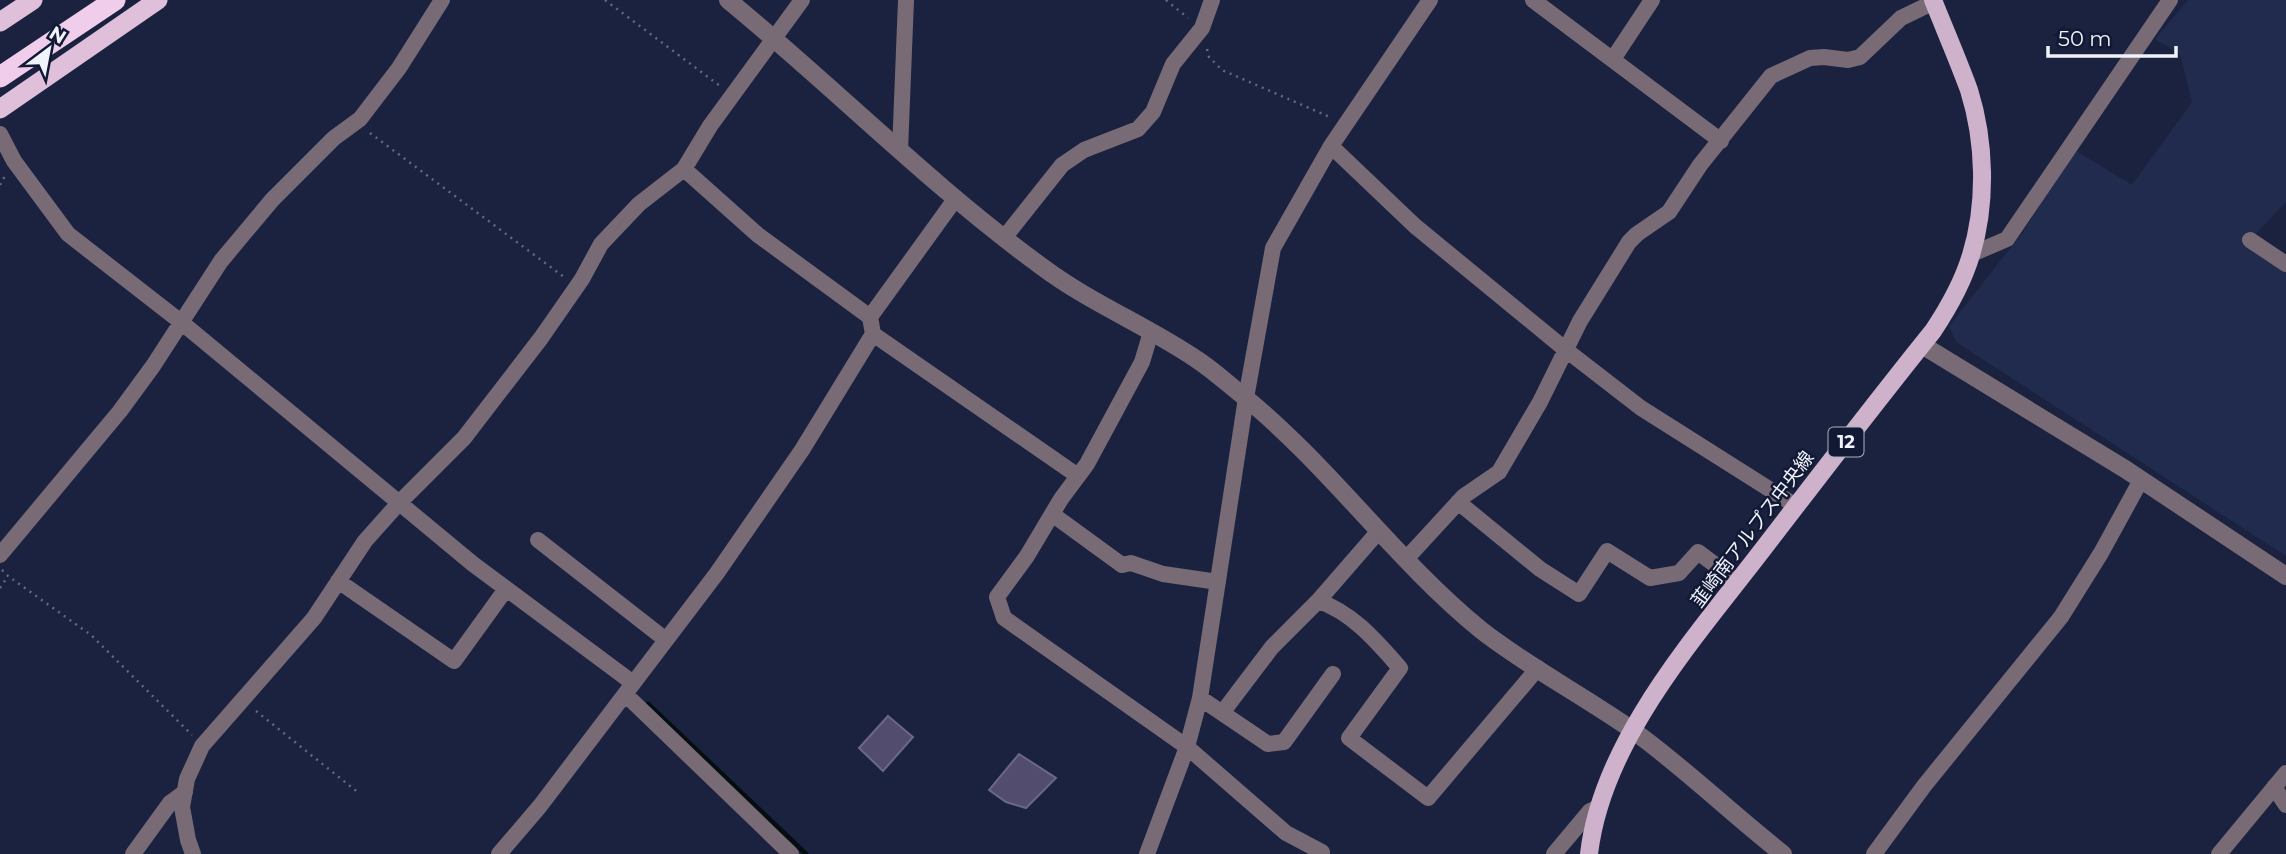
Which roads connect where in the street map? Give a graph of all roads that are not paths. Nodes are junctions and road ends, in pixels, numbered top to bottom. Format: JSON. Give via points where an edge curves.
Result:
{"nodes":[{"id":1,"x":33,"y":0,"type":"edge"},
{"id":2,"x":115,"y":0,"type":"edge"},
{"id":3,"x":158,"y":0,"type":"edge"},
{"id":4,"x":442,"y":0,"type":"edge"},
{"id":5,"x":728,"y":0,"type":"edge"},
{"id":6,"x":802,"y":0,"type":"edge"},
{"id":7,"x":906,"y":0,"type":"edge"},
{"id":8,"x":1212,"y":0,"type":"edge"},
{"id":9,"x":1430,"y":0,"type":"edge"},
{"id":10,"x":1533,"y":0,"type":"edge"},
{"id":11,"x":1653,"y":0,"type":"edge"},
{"id":12,"x":2169,"y":0,"type":"edge"},
{"id":13,"x":1934,"y":1,"type":"edge"},
{"id":14,"x":0,"y":22,"type":"edge"},
{"id":15,"x":774,"y":38,"type":"junction"},
{"id":16,"x":1613,"y":59,"type":"junction"},
{"id":17,"x":0,"y":77,"type":"edge"},
{"id":18,"x":0,"y":109,"type":"edge"},
{"id":19,"x":0,"y":134,"type":"edge"},
{"id":20,"x":1721,"y":141,"type":"junction"},
{"id":21,"x":1331,"y":146,"type":"junction"},
{"id":22,"x":900,"y":151,"type":"junction"},
{"id":23,"x":684,"y":169,"type":"junction"},
{"id":24,"x":956,"y":198,"type":"junction"},
{"id":25,"x":1004,"y":238,"type":"junction"},
{"id":26,"x":2250,"y":240,"type":"dead end"},
{"id":27,"x":1972,"y":254,"type":"junction"},
{"id":28,"x":2286,"y":264,"type":"edge"},
{"id":29,"x":870,"y":317,"type":"junction"},
{"id":30,"x":181,"y":322,"type":"junction"},
{"id":31,"x":1151,"y":332,"type":"junction"},
{"id":32,"x":873,"y":334,"type":"junction"},
{"id":33,"x":1922,"y":345,"type":"junction"},
{"id":34,"x":1566,"y":350,"type":"junction"},
{"id":35,"x":1246,"y":398,"type":"junction"},
{"id":36,"x":1078,"y":476,"type":"junction"},
{"id":37,"x":2141,"y":480,"type":"junction"},
{"id":38,"x":1458,"y":502,"type":"junction"},
{"id":39,"x":399,"y":503,"type":"junction"},
{"id":40,"x":1796,"y":506,"type":"junction"},
{"id":41,"x":1052,"y":514,"type":"junction"},
{"id":42,"x":1378,"y":532,"type":"junction"},
{"id":43,"x":538,"y":540,"type":"dead end"},
{"id":44,"x":0,"y":555,"type":"edge"},
{"id":45,"x":1406,"y":559,"type":"junction"},
{"id":46,"x":2286,"y":576,"type":"edge"},
{"id":47,"x":338,"y":581,"type":"junction"},
{"id":48,"x":1217,"y":582,"type":"junction"},
{"id":49,"x":1738,"y":582,"type":"junction"},
{"id":50,"x":506,"y":589,"type":"junction"},
{"id":51,"x":1318,"y":601,"type":"junction"},
{"id":52,"x":666,"y":640,"type":"junction"},
{"id":53,"x":1538,"y":667,"type":"junction"},
{"id":54,"x":1333,"y":674,"type":"dead end"},
{"id":55,"x":629,"y":689,"type":"junction"},
{"id":56,"x":1200,"y":698,"type":"junction"},
{"id":57,"x":1222,"y":713,"type":"junction"},
{"id":58,"x":1632,"y":730,"type":"junction"},
{"id":59,"x":1187,"y":747,"type":"junction"},
{"id":60,"x":2286,"y":774,"type":"edge"},
{"id":61,"x":2274,"y":788,"type":"junction"},
{"id":62,"x":185,"y":792,"type":"junction"},
{"id":63,"x":2286,"y":805,"type":"edge"},
{"id":64,"x":1599,"y":807,"type":"junction"},
{"id":65,"x":1322,"y":852,"type":"edge"},
{"id":66,"x":133,"y":854,"type":"edge"},
{"id":67,"x":193,"y":854,"type":"edge"},
{"id":68,"x":499,"y":854,"type":"edge"},
{"id":69,"x":791,"y":854,"type":"edge"},
{"id":70,"x":1147,"y":854,"type":"edge"},
{"id":71,"x":1554,"y":854,"type":"edge"},
{"id":72,"x":1589,"y":854,"type":"edge"},
{"id":73,"x":1783,"y":854,"type":"edge"},
{"id":74,"x":1874,"y":854,"type":"edge"},
{"id":75,"x":2219,"y":854,"type":"edge"}],
"edges":[{"from":1,"to":14,"type":"highway"},
{"from":2,"to":17,"type":"highway"},
{"from":3,"to":18,"type":"highway"},
{"from":4,"to":30,"type":"street","via":[[399,68],[356,122],[272,200],[221,261]]},
{"from":5,"to":15,"type":"street"},
{"from":6,"to":15,"type":"street"},
{"from":7,"to":22,"type":"street"},
{"from":8,"to":25,"type":"street","via":[[1202,28],[1173,64],[1153,112],[1139,130],[1084,150],[1062,164]]},
{"from":9,"to":21,"type":"street"},
{"from":10,"to":16,"type":"street"},
{"from":11,"to":16,"type":"street"},
{"from":12,"to":27,"type":"street","via":[[2007,239]]},
{"from":13,"to":20,"type":"street","via":[[1901,18],[1860,57],[1810,58],[1771,76]]},
{"from":13,"to":27,"type":"main road","name":"韮崎南アルプス中央線","number":"12","via":[[1976,120],[1982,184]]},
{"from":15,"to":22,"type":"street"},
{"from":15,"to":23,"type":"street"},
{"from":16,"to":20,"type":"street"},
{"from":19,"to":30,"type":"street","via":[[68,234]]},
{"from":20,"to":34,"type":"street","via":[[1670,212],[1629,242]]},
{"from":21,"to":34,"type":"street","via":[[1415,226]]},
{"from":21,"to":35,"type":"street","via":[[1273,248]]},
{"from":22,"to":24,"type":"street"},
{"from":23,"to":29,"type":"street","via":[[758,235]]},
{"from":23,"to":39,"type":"street","via":[[639,204],[601,244],[541,338],[464,438]]},
{"from":24,"to":25,"type":"street"},
{"from":24,"to":29,"type":"street"},
{"from":25,"to":31,"type":"street","via":[[1061,280]]},
{"from":26,"to":28,"type":"street"},
{"from":27,"to":33,"type":"main road","name":"韮崎南アルプス中央線","number":"12","via":[[1954,299]]},
{"from":29,"to":32,"type":"street"},
{"from":30,"to":39,"type":"street"},
{"from":30,"to":44,"type":"street","via":[[120,411]]},
{"from":31,"to":35,"type":"street","via":[[1199,361]]},
{"from":31,"to":36,"type":"street","via":[[1142,362]]},
{"from":32,"to":36,"type":"street"},
{"from":32,"to":52,"type":"street","via":[[802,450]]},
{"from":33,"to":37,"type":"street"},
{"from":33,"to":40,"type":"main road","name":"韮崎南アルプス中央線","number":"12"},
{"from":34,"to":38,"type":"street","via":[[1499,472]]},
{"from":34,"to":40,"type":"street","via":[[1641,408]]},
{"from":35,"to":42,"type":"street"},
{"from":35,"to":48,"type":"street"},
{"from":36,"to":41,"type":"street"},
{"from":37,"to":46,"type":"street"},
{"from":37,"to":74,"type":"street","via":[[2061,617]]},
{"from":38,"to":45,"type":"street"},
{"from":38,"to":49,"type":"street","via":[[1540,569],[1579,594],[1607,551],[1650,578],[1679,573],[1698,552]]},
{"from":39,"to":47,"type":"street"},
{"from":39,"to":50,"type":"street"},
{"from":40,"to":49,"type":"main road","name":"韮崎南アルプス中央線","number":"12"},
{"from":41,"to":48,"type":"street","via":[[1122,565]]},
{"from":41,"to":59,"type":"street","via":[[997,597],[1004,618]]},
{"from":42,"to":45,"type":"street"},
{"from":42,"to":51,"type":"street"},
{"from":43,"to":52,"type":"street"},
{"from":45,"to":53,"type":"street","via":[[1482,630]]},
{"from":47,"to":50,"type":"street","via":[[454,661]]},
{"from":47,"to":62,"type":"street","via":[[314,618],[202,747]]},
{"from":48,"to":56,"type":"street"},
{"from":49,"to":58,"type":"main road","name":"韮崎南アルプス中央線","number":"12"},
{"from":50,"to":55,"type":"street"},
{"from":51,"to":53,"type":"street","via":[[1331,605],[1368,633],[1400,668],[1349,738],[1428,798]]},
{"from":51,"to":57,"type":"street","via":[[1272,647]]},
{"from":52,"to":55,"type":"street"},
{"from":53,"to":58,"type":"street"},
{"from":54,"to":57,"type":"street","via":[[1284,742],[1268,744]]},
{"from":55,"to":68,"type":"street"},
{"from":55,"to":69,"type":"street"},
{"from":56,"to":57,"type":"street"},
{"from":56,"to":59,"type":"street"},
{"from":58,"to":64,"type":"main road","name":"韮崎南アルプス中央線","number":"12"},
{"from":58,"to":73,"type":"street"},
{"from":59,"to":65,"type":"street","via":[[1286,833]]},
{"from":59,"to":70,"type":"street"},
{"from":60,"to":61,"type":"street"},
{"from":61,"to":63,"type":"street"},
{"from":61,"to":75,"type":"street"},
{"from":62,"to":66,"type":"street","via":[[170,803]]},
{"from":62,"to":67,"type":"street","via":[[182,807]]},
{"from":64,"to":71,"type":"street","via":[[1590,811]]},
{"from":64,"to":72,"type":"main road","name":"韮崎南アルプス中央線","number":"12"}]}
